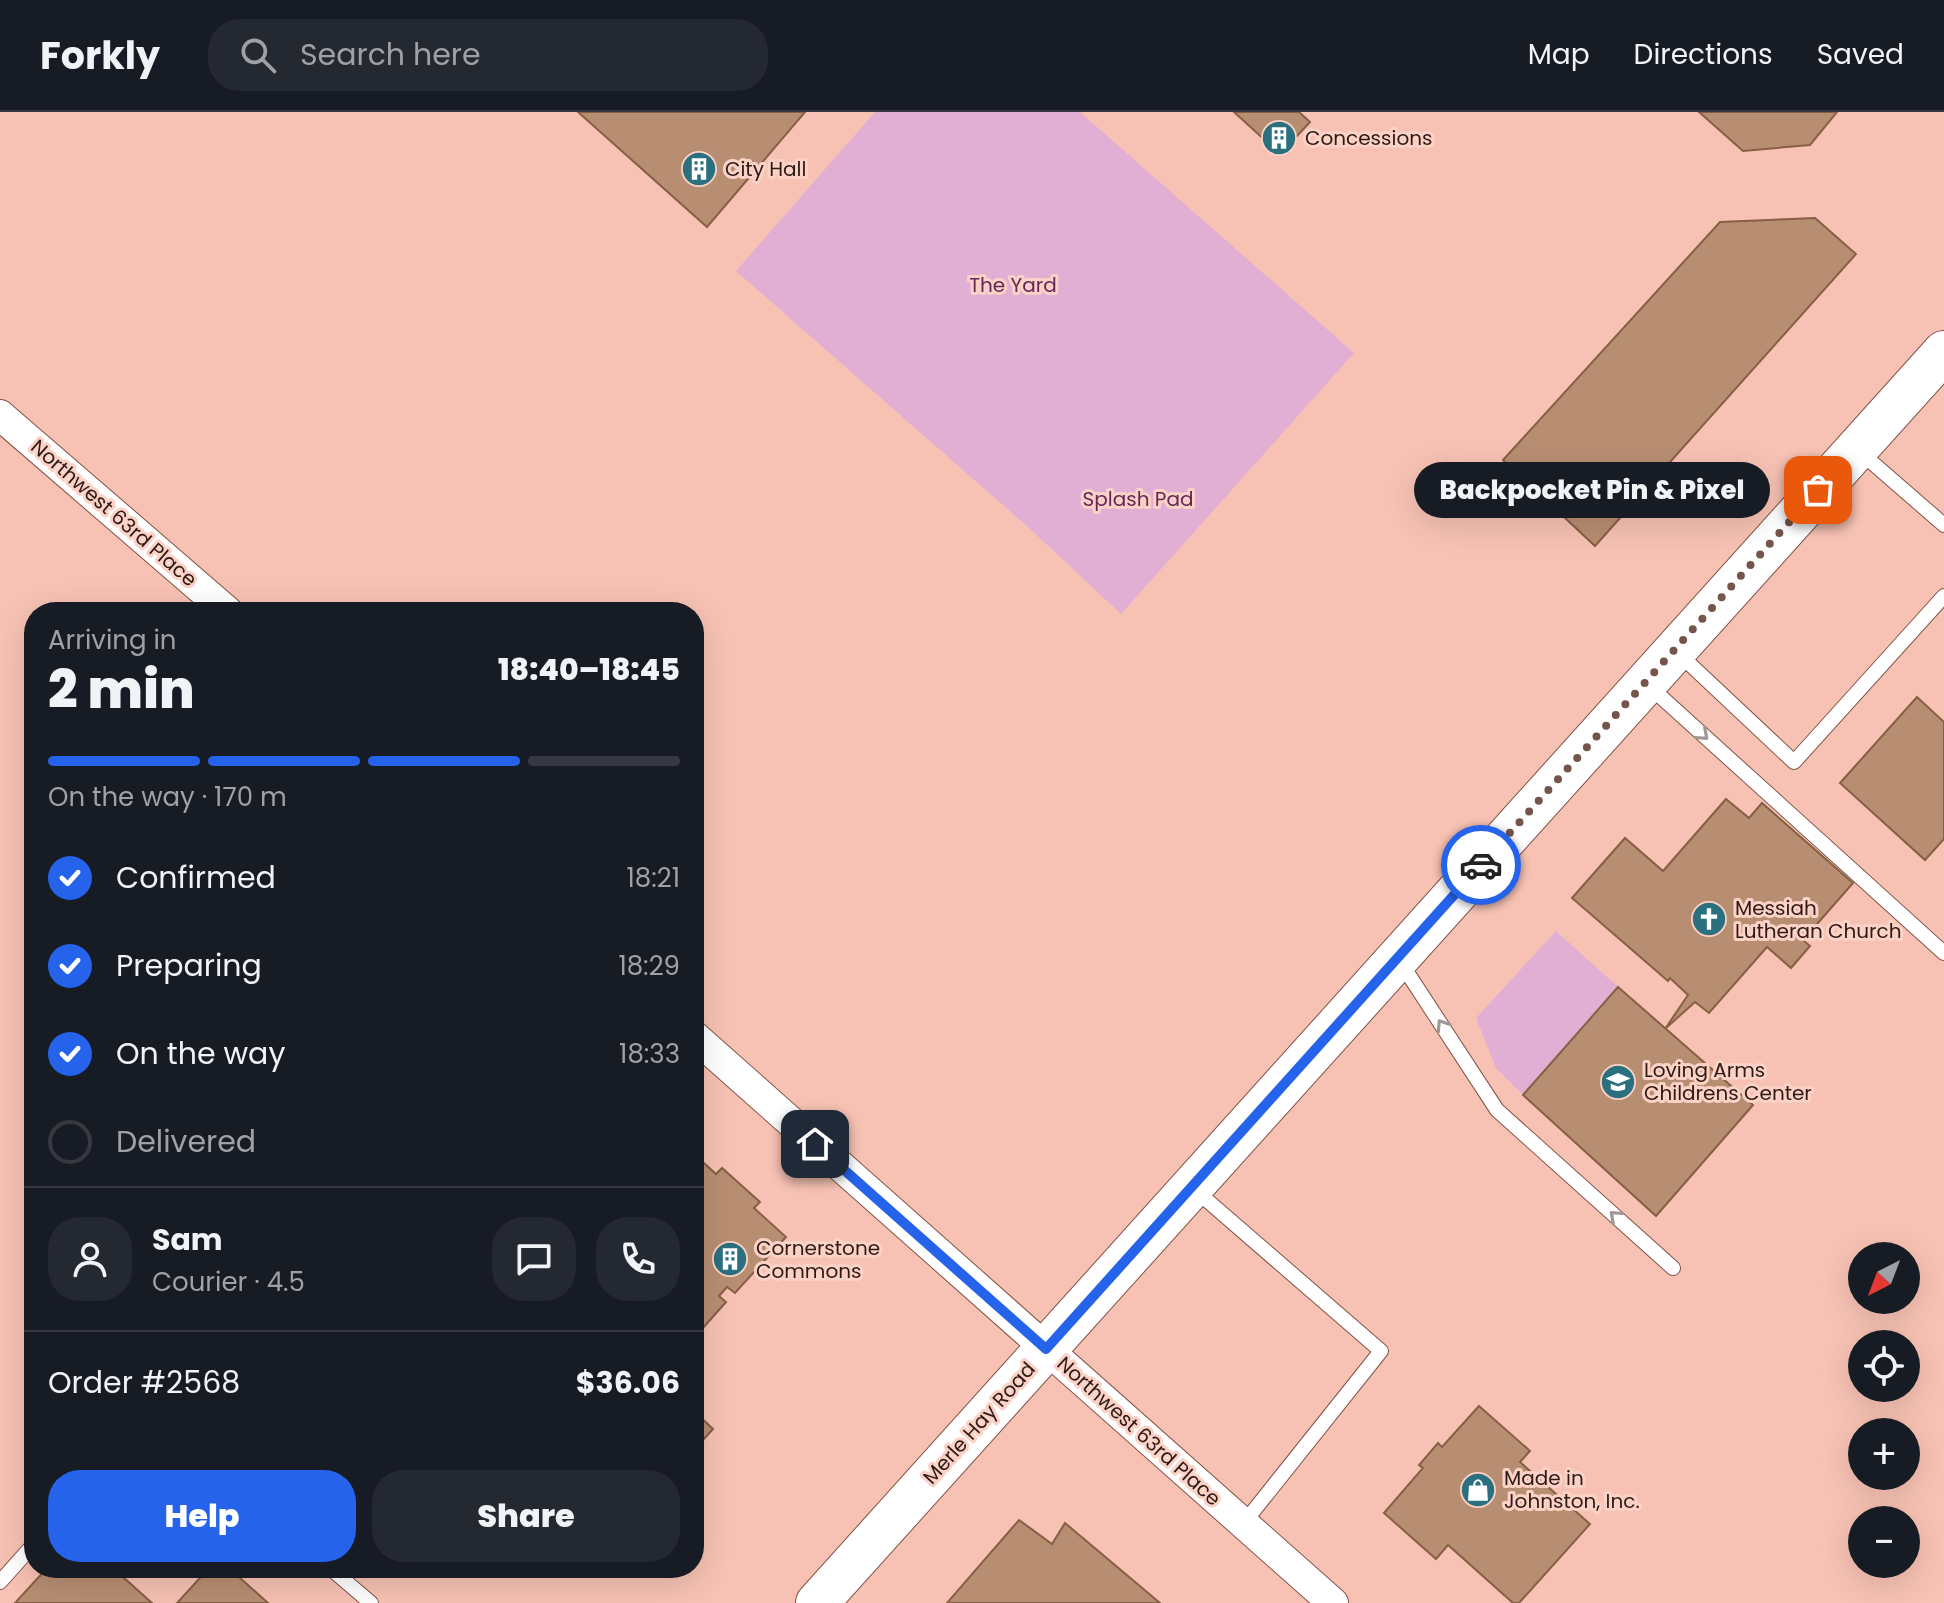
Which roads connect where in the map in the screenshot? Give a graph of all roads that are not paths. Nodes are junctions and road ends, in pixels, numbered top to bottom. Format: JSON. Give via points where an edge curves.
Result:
{"nodes":[{"id":1,"x":1944,"y":352,"type":"edge"},
{"id":2,"x":0,"y":415,"type":"edge"},
{"id":3,"x":1856,"y":449,"type":"junction"},
{"id":4,"x":1944,"y":525,"type":"edge"},
{"id":5,"x":1944,"y":596,"type":"edge"},
{"id":6,"x":216,"y":602,"type":"edge"},
{"id":7,"x":1675,"y":650,"type":"junction"},
{"id":8,"x":1645,"y":683,"type":"junction"},
{"id":9,"x":1944,"y":953,"type":"edge"},
{"id":10,"x":1398,"y":958,"type":"junction"},
{"id":11,"x":704,"y":1045,"type":"edge"},
{"id":12,"x":1192,"y":1187,"type":"junction"},
{"id":13,"x":1673,"y":1268,"type":"dead end"},
{"id":14,"x":1046,"y":1349,"type":"junction"},
{"id":15,"x":1243,"y":1524,"type":"junction"},
{"id":16,"x":24,"y":1555,"type":"edge"},
{"id":17,"x":342,"y":1578,"type":"edge"},
{"id":18,"x":0,"y":1582,"type":"edge"},
{"id":19,"x":371,"y":1603,"type":"edge"},
{"id":20,"x":817,"y":1603,"type":"edge"},
{"id":21,"x":1333,"y":1603,"type":"edge"}],
"edges":[{"from":1,"to":3,"type":"main road","name":"Merle Hay Road"},
{"from":2,"to":6,"type":"street","name":"Northwest 63rd Place"},
{"from":3,"to":4,"type":"lane"},
{"from":3,"to":7,"type":"main road","name":"Merle Hay Road"},
{"from":5,"to":7,"type":"lane","via":[[1794,762]]},
{"from":7,"to":8,"type":"main road","name":"Merle Hay Road"},
{"from":8,"to":9,"type":"lane","one_way":true},
{"from":8,"to":10,"type":"main road","name":"Merle Hay Road"},
{"from":10,"to":12,"type":"main road","name":"Merle Hay Road"},
{"from":13,"to":10,"type":"lane","one_way":true,"via":[[1497,1110]]},
{"from":11,"to":14,"type":"street","name":"Northwest 63rd Place"},
{"from":12,"to":14,"type":"main road","name":"Merle Hay Road"},
{"from":12,"to":15,"type":"lane","via":[[1381,1351]]},
{"from":14,"to":15,"type":"street","name":"Northwest 63rd Place"},
{"from":14,"to":20,"type":"main road","name":"Merle Hay Road"},
{"from":15,"to":21,"type":"street","name":"Northwest 63rd Place"},
{"from":16,"to":18,"type":"lane"},
{"from":17,"to":19,"type":"lane"}]}
